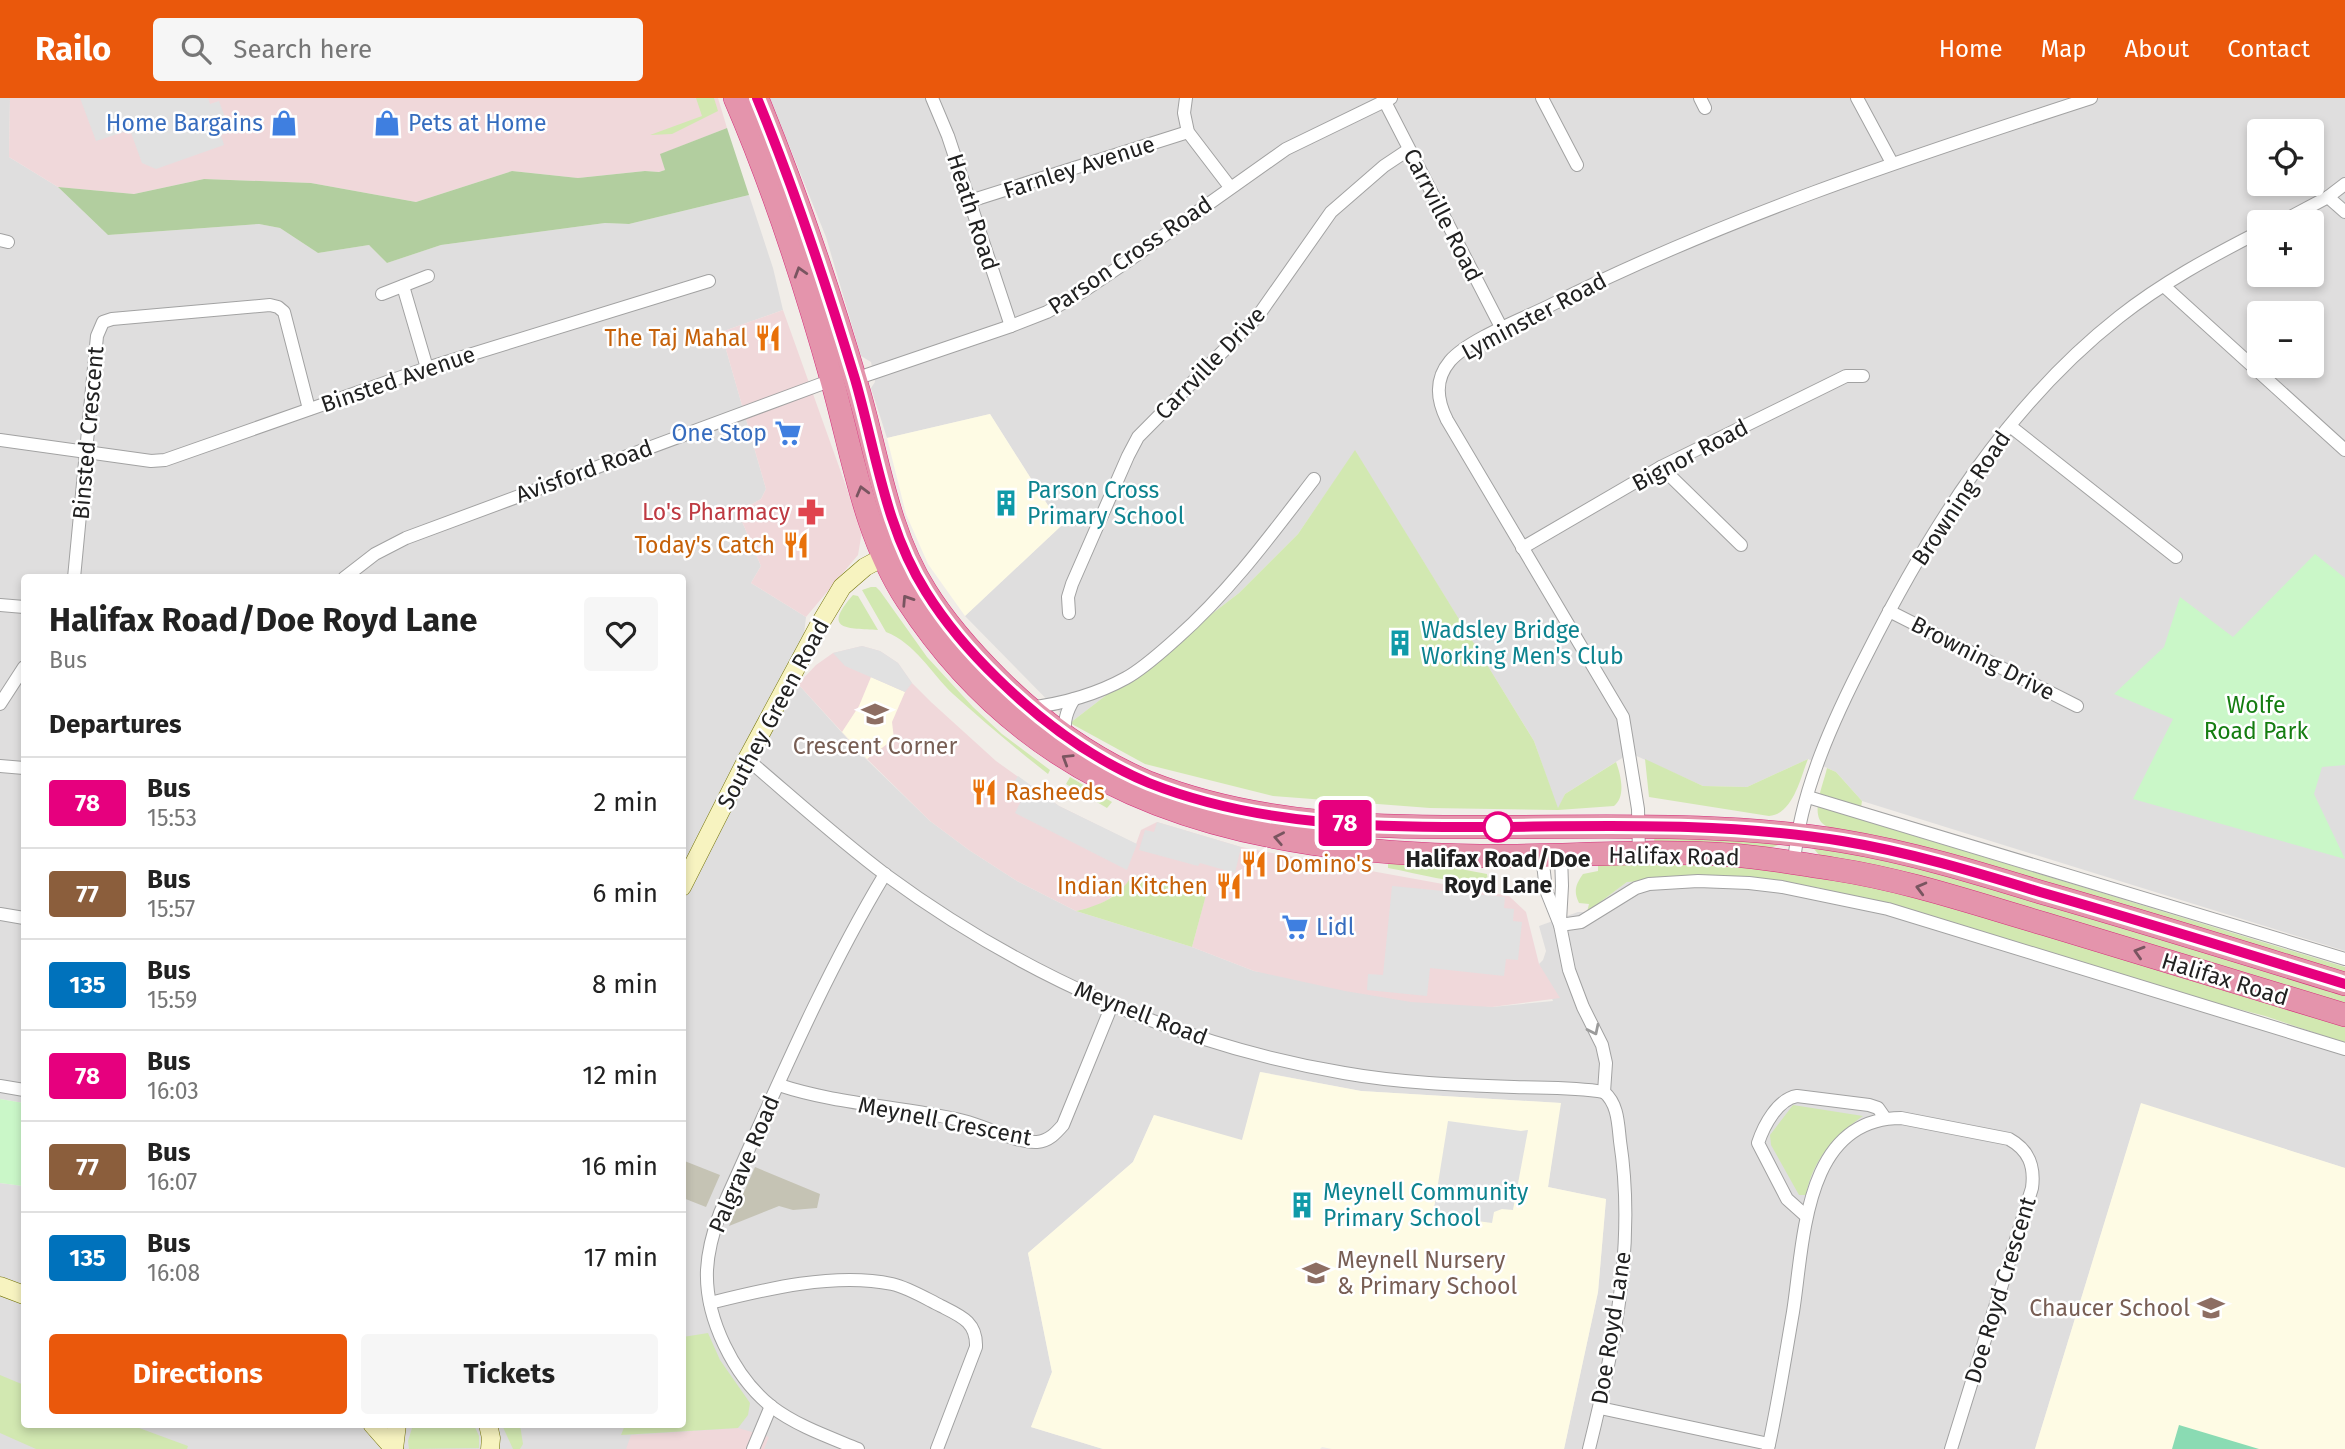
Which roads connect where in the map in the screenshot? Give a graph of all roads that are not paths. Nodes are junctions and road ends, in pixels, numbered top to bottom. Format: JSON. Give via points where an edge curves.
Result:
{"nodes":[{"id":1,"x":735,"y":98,"type":"edge"},
{"id":2,"x":757,"y":98,"type":"edge"},
{"id":3,"x":932,"y":98,"type":"edge"},
{"id":4,"x":1186,"y":98,"type":"edge"},
{"id":5,"x":1542,"y":98,"type":"edge"},
{"id":6,"x":1857,"y":98,"type":"edge"},
{"id":7,"x":2091,"y":98,"type":"edge"},
{"id":8,"x":1386,"y":99,"type":"edge"},
{"id":9,"x":1188,"y":132,"type":"junction"},
{"id":10,"x":1408,"y":150,"type":"junction"},
{"id":11,"x":1892,"y":163,"type":"junction"},
{"id":12,"x":1577,"y":165,"type":"dead end"},
{"id":13,"x":2345,"y":184,"type":"edge"},
{"id":14,"x":1230,"y":187,"type":"junction"},
{"id":15,"x":2328,"y":197,"type":"junction"},
{"id":16,"x":970,"y":201,"type":"junction"},
{"id":17,"x":2304,"y":210,"type":"edge"},
{"id":18,"x":2345,"y":212,"type":"edge"},
{"id":19,"x":2247,"y":238,"type":"edge"},
{"id":20,"x":428,"y":276,"type":"dead end"},
{"id":21,"x":709,"y":281,"type":"dead end"},
{"id":22,"x":403,"y":286,"type":"junction"},
{"id":23,"x":2164,"y":286,"type":"junction"},
{"id":24,"x":382,"y":294,"type":"dead end"},
{"id":25,"x":1010,"y":327,"type":"junction"},
{"id":26,"x":1502,"y":329,"type":"junction"},
{"id":27,"x":427,"y":368,"type":"junction"},
{"id":28,"x":1863,"y":376,"type":"dead end"},
{"id":29,"x":843,"y":379,"type":"junction"},
{"id":30,"x":309,"y":409,"type":"junction"},
{"id":31,"x":2010,"y":426,"type":"junction"},
{"id":32,"x":0,"y":440,"type":"edge"},
{"id":33,"x":2345,"y":450,"type":"edge"},
{"id":34,"x":86,"y":452,"type":"junction"},
{"id":35,"x":1661,"y":467,"type":"junction"},
{"id":36,"x":1314,"y":479,"type":"dead end"},
{"id":37,"x":1741,"y":545,"type":"dead end"},
{"id":38,"x":1522,"y":548,"type":"junction"},
{"id":39,"x":893,"y":552,"type":"junction"},
{"id":40,"x":2175,"y":557,"type":"dead end"},
{"id":41,"x":74,"y":574,"type":"edge"},
{"id":42,"x":349,"y":574,"type":"edge"},
{"id":43,"x":0,"y":605,"type":"edge"},
{"id":44,"x":21,"y":607,"type":"edge"},
{"id":45,"x":1889,"y":611,"type":"junction"},
{"id":46,"x":1069,"y":613,"type":"dead end"},
{"id":47,"x":21,"y":672,"type":"edge"},
{"id":48,"x":1074,"y":699,"type":"junction"},
{"id":49,"x":0,"y":704,"type":"edge"},
{"id":50,"x":2077,"y":706,"type":"dead end"},
{"id":51,"x":1028,"y":708,"type":"junction"},
{"id":52,"x":1066,"y":737,"type":"junction"},
{"id":53,"x":747,"y":759,"type":"junction"},
{"id":54,"x":0,"y":766,"type":"edge"},
{"id":55,"x":21,"y":768,"type":"edge"},
{"id":56,"x":1808,"y":797,"type":"junction"},
{"id":57,"x":1638,"y":826,"type":"junction"},
{"id":58,"x":1551,"y":827,"type":"junction"},
{"id":59,"x":1798,"y":834,"type":"junction"},
{"id":60,"x":1639,"y":854,"type":"junction"},
{"id":61,"x":1551,"y":855,"type":"junction"},
{"id":62,"x":1794,"y":863,"type":"junction"},
{"id":63,"x":885,"y":874,"type":"junction"},
{"id":64,"x":686,"y":879,"type":"edge"},
{"id":65,"x":0,"y":914,"type":"edge"},
{"id":66,"x":21,"y":918,"type":"edge"},
{"id":67,"x":1560,"y":925,"type":"junction"},
{"id":68,"x":2345,"y":958,"type":"edge"},
{"id":69,"x":2345,"y":984,"type":"edge"},
{"id":70,"x":1112,"y":1005,"type":"junction"},
{"id":71,"x":2345,"y":1015,"type":"edge"},
{"id":72,"x":2345,"y":1049,"type":"edge"},
{"id":73,"x":779,"y":1084,"type":"junction"},
{"id":74,"x":0,"y":1086,"type":"edge"},
{"id":75,"x":21,"y":1090,"type":"edge"},
{"id":76,"x":1604,"y":1092,"type":"junction"},
{"id":77,"x":1885,"y":1118,"type":"junction"},
{"id":78,"x":1806,"y":1216,"type":"junction"},
{"id":79,"x":0,"y":1286,"type":"edge"},
{"id":80,"x":21,"y":1294,"type":"edge"},
{"id":81,"x":710,"y":1303,"type":"junction"},
{"id":82,"x":771,"y":1406,"type":"junction"},
{"id":83,"x":1600,"y":1408,"type":"junction"},
{"id":84,"x":376,"y":1428,"type":"edge"},
{"id":85,"x":397,"y":1428,"type":"edge"},
{"id":86,"x":489,"y":1428,"type":"edge"},
{"id":87,"x":1768,"y":1447,"type":"edge"},
{"id":88,"x":492,"y":1448,"type":"edge"},
{"id":89,"x":394,"y":1449,"type":"edge"},
{"id":90,"x":753,"y":1449,"type":"edge"},
{"id":91,"x":858,"y":1449,"type":"edge"},
{"id":92,"x":937,"y":1449,"type":"edge"},
{"id":93,"x":1589,"y":1449,"type":"edge"},
{"id":94,"x":1951,"y":1449,"type":"edge"}],
"edges":[{"from":29,"to":1,"type":"highway","name":"Halifax Road","one_way":true},
{"from":2,"to":29,"type":"highway","name":"Halifax Road","via":[[786,170]]},
{"from":3,"to":16,"type":"street","name":"Heath Road"},
{"from":4,"to":9,"type":"street"},
{"from":5,"to":12,"type":"street"},
{"from":6,"to":11,"type":"street"},
{"from":7,"to":11,"type":"street","name":"Lyminster Road"},
{"from":8,"to":10,"type":"street","name":"Carrville Road"},
{"from":8,"to":14,"type":"street","name":"Parson Cross Road","via":[[1286,149]]},
{"from":9,"to":14,"type":"street"},
{"from":9,"to":16,"type":"street","name":"Farnley Avenue"},
{"from":10,"to":26,"type":"street","name":"Carrville Road"},
{"from":10,"to":46,"type":"street","name":"Carrville Drive","via":[[1331,212],[1258,316],[1139,437],[1072,584]]},
{"from":11,"to":26,"type":"street","name":"Lyminster Road","via":[[1653,257]]},
{"from":13,"to":15,"type":"street"},
{"from":14,"to":25,"type":"street","name":"Parson Cross Road","via":[[1082,292]]},
{"from":15,"to":17,"type":"street"},
{"from":15,"to":18,"type":"street"},
{"from":16,"to":25,"type":"street","name":"Heath Road"},
{"from":19,"to":23,"type":"street","name":"Browning Road"},
{"from":20,"to":22,"type":"street"},
{"from":21,"to":27,"type":"street","name":"Binsted Avenue"},
{"from":22,"to":24,"type":"street"},
{"from":22,"to":27,"type":"street"},
{"from":23,"to":31,"type":"street","name":"Browning Road","via":[[2084,348]]},
{"from":23,"to":33,"type":"street"},
{"from":25,"to":29,"type":"street","name":"Parson Cross Road"},
{"from":26,"to":38,"type":"street","name":"Lyminster Road","via":[[1450,362],[1438,397]]},
{"from":27,"to":30,"type":"street","name":"Binsted Avenue"},
{"from":28,"to":35,"type":"street","name":"Bignor Road","via":[[1846,376]]},
{"from":29,"to":39,"type":"highway","name":"Halifax Road","via":[[884,491]]},
{"from":29,"to":42,"type":"street","name":"Avisford Road","via":[[406,538]]},
{"from":30,"to":34,"type":"street","name":"Binsted Avenue","via":[[165,460]]},
{"from":30,"to":34,"type":"street","name":"Binsted Crescent","via":[[284,312],[278,307],[112,319],[103,322],[97,336]]},
{"from":31,"to":40,"type":"street"},
{"from":31,"to":45,"type":"street","name":"Browning Road","via":[[1944,514]]},
{"from":32,"to":34,"type":"street","name":"Binsted Avenue"},
{"from":34,"to":41,"type":"street","name":"Binsted Crescent"},
{"from":35,"to":37,"type":"street"},
{"from":35,"to":38,"type":"street","name":"Bignor Road"},
{"from":36,"to":48,"type":"street","via":[[1231,585],[1161,653],[1126,678]]},
{"from":38,"to":57,"type":"street","name":"Lyminster Road","via":[[1623,717]]},
{"from":39,"to":51,"type":"highway","name":"Halifax Road","via":[[982,663]]},
{"from":39,"to":53,"type":"street","name":"Southey Green Road","via":[[842,587]]},
{"from":61,"to":39,"type":"highway","name":"Halifax Road","one_way":true,"via":[[1382,852],[1304,843],[1202,821],[1142,799],[1067,760],[1002,711],[960,670],[906,600]]},
{"from":43,"to":44,"type":"street"},
{"from":45,"to":50,"type":"street","name":"Browning Drive"},
{"from":45,"to":56,"type":"street","name":"Browning Road","via":[[1838,717]]},
{"from":47,"to":49,"type":"street"},
{"from":48,"to":51,"type":"street"},
{"from":48,"to":52,"type":"street","via":[[1064,721]]},
{"from":51,"to":52,"type":"highway","name":"Halifax Road"},
{"from":52,"to":58,"type":"highway","name":"Halifax Road","via":[[1148,782],[1261,814],[1381,826]]},
{"from":53,"to":63,"type":"street","name":"Meynell Road"},
{"from":53,"to":64,"type":"street","name":"Southey Green Road"},
{"from":54,"to":55,"type":"street"},
{"from":56,"to":59,"type":"street","name":"Browning Road"},
{"from":56,"to":68,"type":"street"},
{"from":57,"to":58,"type":"highway","name":"Halifax Road"},
{"from":57,"to":59,"type":"highway","name":"Halifax Road","via":[[1731,827]]},
{"from":57,"to":60,"type":"street","name":"Lyminster Road"},
{"from":58,"to":61,"type":"highway","via":[[1559,842]]},
{"from":59,"to":62,"type":"street","name":"Browning Road"},
{"from":59,"to":69,"type":"highway","name":"Halifax Road","via":[[1897,852],[1972,872]]},
{"from":60,"to":61,"type":"highway","name":"Halifax Road"},
{"from":60,"to":62,"type":"highway","name":"Halifax Road","via":[[1730,855]]},
{"from":61,"to":67,"type":"street","name":"Doe Royd Lane","via":[[1562,886]]},
{"from":61,"to":67,"type":"street","name":"Doe Royd Lane","via":[[1546,890]]},
{"from":71,"to":62,"type":"highway","name":"Halifax Road","one_way":true,"via":[[1884,878]]},
{"from":63,"to":70,"type":"street","name":"Meynell Road","via":[[998,948]]},
{"from":63,"to":73,"type":"street","name":"Palgrave Road","via":[[839,955]]},
{"from":65,"to":66,"type":"street"},
{"from":67,"to":72,"type":"street","name":"Halifax Road","via":[[1581,922],[1649,884],[1698,881],[1782,887],[1888,909]]},
{"from":67,"to":76,"type":"street","name":"Doe Royd Lane","one_way":true,"via":[[1569,970],[1602,1045]]},
{"from":70,"to":73,"type":"street","name":"Meynell Crescent","via":[[1063,1125],[1037,1142],[948,1118],[834,1100]]},
{"from":70,"to":76,"type":"street","name":"Meynell Road","via":[[1239,1050],[1345,1073],[1457,1085]]},
{"from":73,"to":81,"type":"street","name":"Palgrave Road","via":[[712,1235],[707,1271]]},
{"from":74,"to":75,"type":"street"},
{"from":76,"to":83,"type":"street","name":"Doe Royd Lane","via":[[1616,1110],[1625,1244]]},
{"from":77,"to":78,"type":"street","name":"Doe Royd Crescent","via":[[1852,1133],[1836,1147],[1815,1184]]},
{"from":77,"to":78,"type":"street","name":"Doe Royd Crescent","via":[[1869,1105],[1797,1096],[1781,1102],[1758,1143],[1787,1199]]},
{"from":77,"to":94,"type":"street","name":"Doe Royd Crescent","via":[[1925,1121],[2009,1139],[2020,1145],[2032,1164],[2032,1188]]},
{"from":78,"to":87,"type":"street","name":"Doe Royd Crescent"},
{"from":79,"to":80,"type":"street"},
{"from":81,"to":82,"type":"street","name":"Palgrave Road","via":[[728,1352]]},
{"from":81,"to":92,"type":"street","via":[[770,1288],[873,1282],[894,1285],[963,1317],[976,1336],[975,1348]]},
{"from":82,"to":90,"type":"street"},
{"from":82,"to":91,"type":"street","name":"Palgrave Road","via":[[793,1421]]},
{"from":83,"to":87,"type":"street"},
{"from":83,"to":93,"type":"street","name":"Doe Royd Lane"},
{"from":84,"to":89,"type":"street"},
{"from":85,"to":89,"type":"street"},
{"from":86,"to":88,"type":"street"}]}
